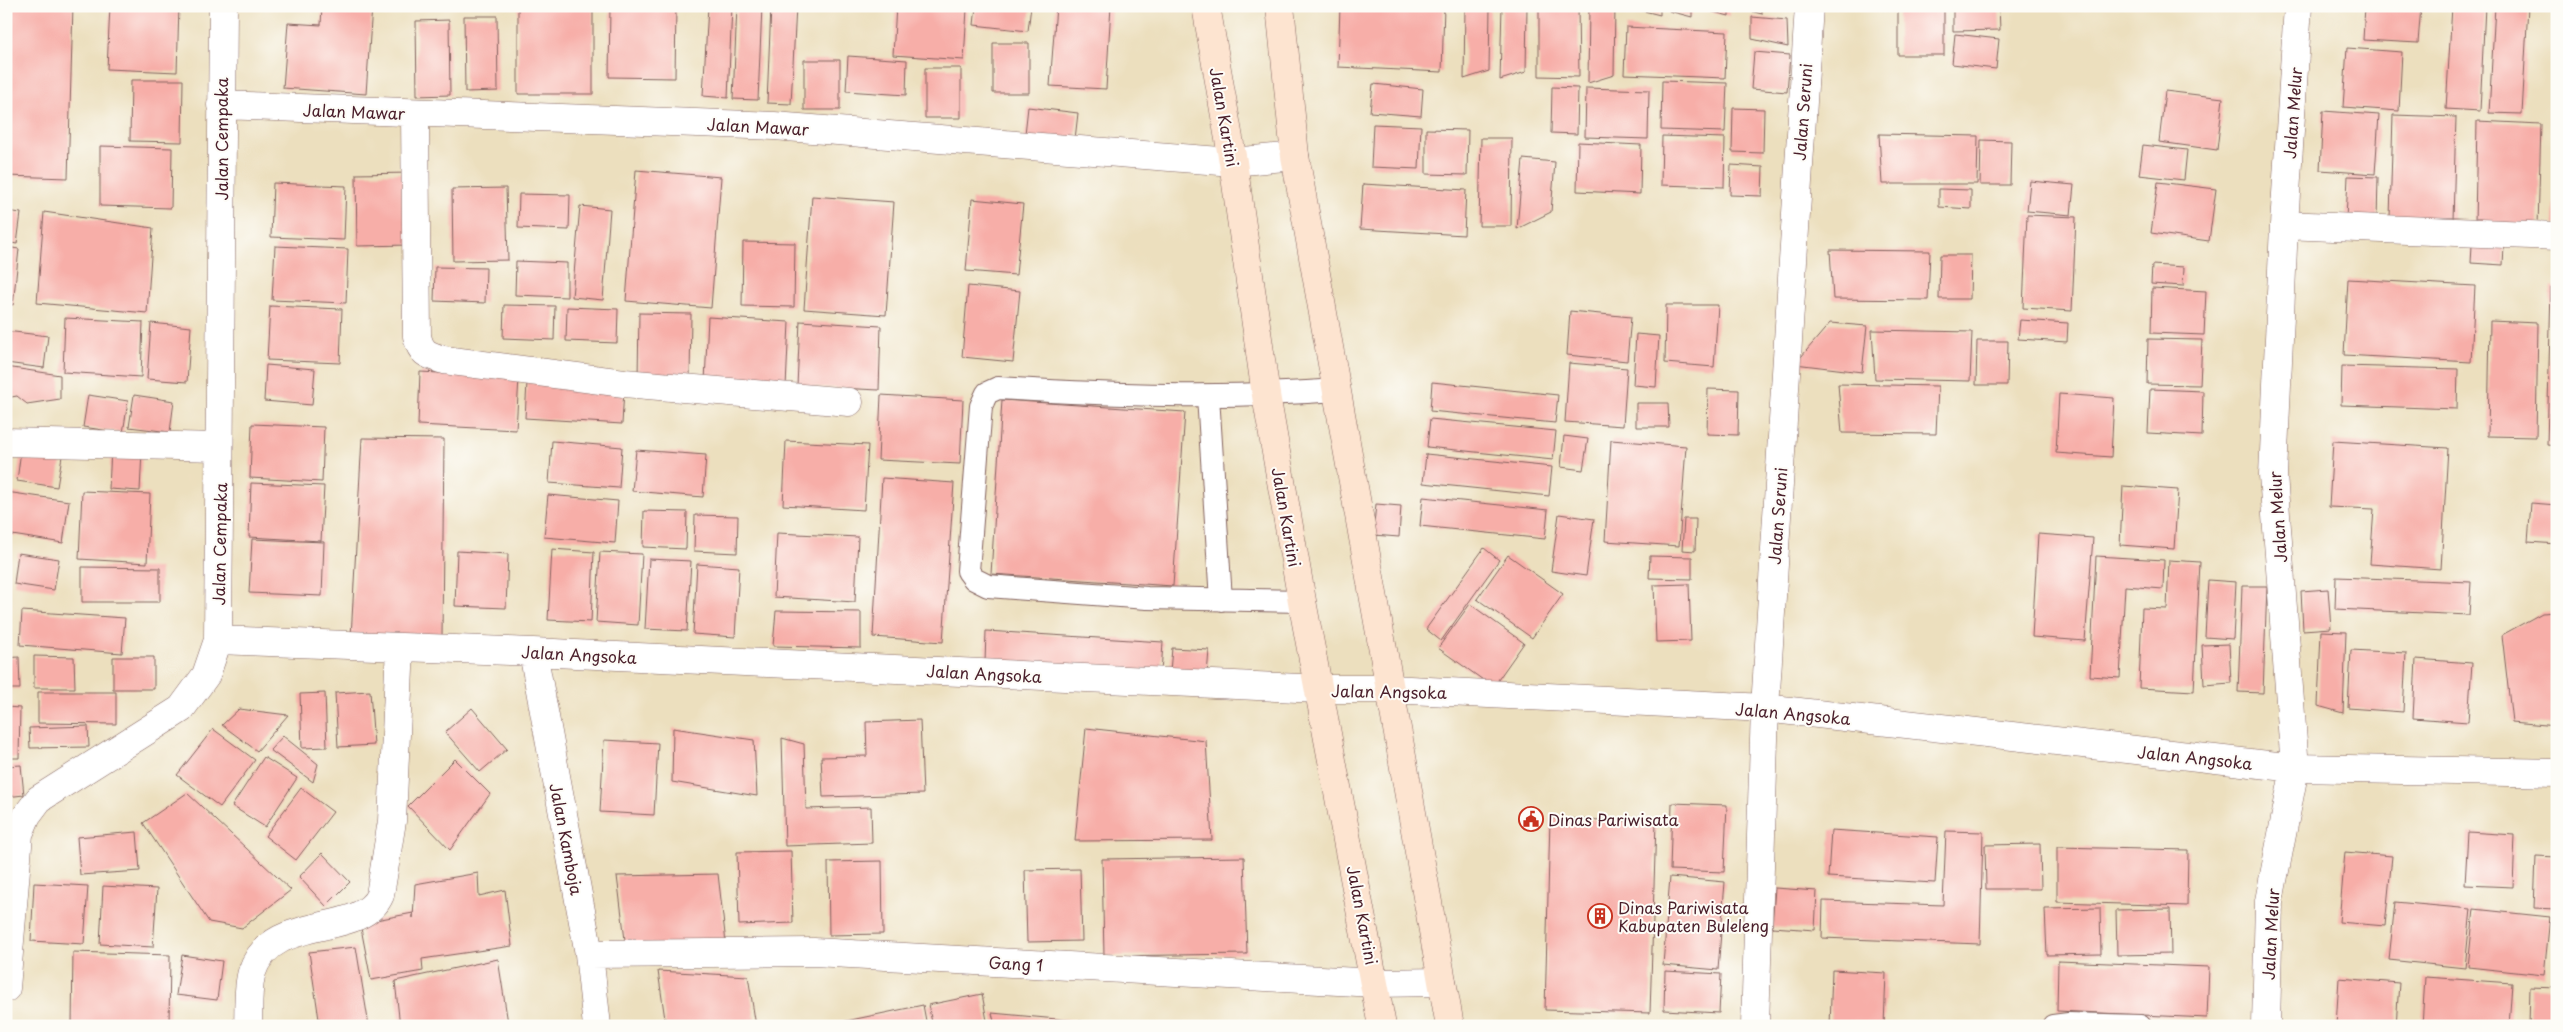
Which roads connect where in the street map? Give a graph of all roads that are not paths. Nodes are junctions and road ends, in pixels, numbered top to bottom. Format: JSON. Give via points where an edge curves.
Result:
{"nodes":[{"id":1,"x":222,"y":6,"type":"edge"},
{"id":2,"x":1206,"y":6,"type":"edge"},
{"id":3,"x":1280,"y":6,"type":"edge"},
{"id":4,"x":1809,"y":6,"type":"edge"},
{"id":5,"x":2298,"y":6,"type":"edge"},
{"id":6,"x":221,"y":106,"type":"junction"},
{"id":7,"x":415,"y":113,"type":"junction"},
{"id":8,"x":1294,"y":156,"type":"junction"},
{"id":9,"x":1233,"y":162,"type":"junction"},
{"id":10,"x":2284,"y":225,"type":"junction"},
{"id":11,"x":2557,"y":236,"type":"edge"},
{"id":12,"x":1337,"y":390,"type":"junction"},
{"id":13,"x":1266,"y":395,"type":"junction"},
{"id":14,"x":1208,"y":396,"type":"junction"},
{"id":15,"x":849,"y":402,"type":"dead end"},
{"id":16,"x":6,"y":442,"type":"edge"},
{"id":17,"x":219,"y":447,"type":"junction"},
{"id":18,"x":1221,"y":600,"type":"junction"},
{"id":19,"x":1302,"y":601,"type":"junction"},
{"id":20,"x":218,"y":640,"type":"junction"},
{"id":21,"x":400,"y":647,"type":"junction"},
{"id":22,"x":533,"y":652,"type":"junction"},
{"id":23,"x":1320,"y":689,"type":"junction"},
{"id":24,"x":1390,"y":689,"type":"junction"},
{"id":25,"x":1765,"y":708,"type":"junction"},
{"id":26,"x":2295,"y":768,"type":"junction"},
{"id":27,"x":2557,"y":773,"type":"edge"},
{"id":28,"x":589,"y":954,"type":"junction"},
{"id":29,"x":1442,"y":982,"type":"junction"},
{"id":30,"x":1375,"y":983,"type":"junction"},
{"id":31,"x":6,"y":988,"type":"edge"},
{"id":32,"x":248,"y":1026,"type":"edge"},
{"id":33,"x":597,"y":1026,"type":"edge"},
{"id":34,"x":1382,"y":1026,"type":"edge"},
{"id":35,"x":1450,"y":1026,"type":"edge"},
{"id":36,"x":1755,"y":1026,"type":"edge"},
{"id":37,"x":2053,"y":1026,"type":"edge"},
{"id":38,"x":2140,"y":1026,"type":"edge"},
{"id":39,"x":2266,"y":1026,"type":"edge"}],
"edges":[{"from":1,"to":6,"type":"street","name":"Jalan Cempaka"},
{"from":2,"to":9,"type":"street","name":"Jalan Kartini"},
{"from":3,"to":8,"type":"street"},
{"from":4,"to":25,"type":"street","name":"Jalan Seruni"},
{"from":5,"to":10,"type":"street","name":"Jalan Melur"},
{"from":6,"to":7,"type":"street","name":"Jalan Mawar"},
{"from":6,"to":17,"type":"street","name":"Jalan Cempaka"},
{"from":7,"to":9,"type":"street","name":"Jalan Mawar","via":[[774,126]]},
{"from":7,"to":15,"type":"street","via":[[417,336],[426,355],[624,383]]},
{"from":8,"to":9,"type":"street","name":"Jalan Mawar"},
{"from":8,"to":12,"type":"street"},
{"from":9,"to":13,"type":"street","name":"Jalan Kartini"},
{"from":10,"to":11,"type":"street"},
{"from":10,"to":26,"type":"street","name":"Jalan Melur","via":[[2273,475]]},
{"from":12,"to":13,"type":"lane"},
{"from":12,"to":24,"type":"street"},
{"from":13,"to":14,"type":"lane"},
{"from":13,"to":19,"type":"street","name":"Jalan Kartini"},
{"from":14,"to":18,"type":"lane"},
{"from":14,"to":18,"type":"lane","via":[[1125,396],[998,388],[987,393],[981,406],[968,571],[974,579],[988,586]]},
{"from":16,"to":17,"type":"street"},
{"from":17,"to":20,"type":"street","name":"Jalan Cempaka"},
{"from":18,"to":19,"type":"lane"},
{"from":19,"to":23,"type":"street","name":"Jalan Kartini"},
{"from":20,"to":21,"type":"street","name":"Jalan Angsoka"},
{"from":20,"to":31,"type":"street","name":"Jalan Cempaka","via":[[206,675],[181,709],[39,799],[27,815],[19,834]]},
{"from":21,"to":22,"type":"street","name":"Jalan Angsoka"},
{"from":21,"to":32,"type":"street","via":[[392,821],[380,895],[376,904],[361,915],[280,939],[263,953],[252,972]]},
{"from":22,"to":23,"type":"street","name":"Jalan Angsoka"},
{"from":22,"to":28,"type":"street","name":"Jalan Kamboja"},
{"from":23,"to":24,"type":"street","name":"Jalan Angsoka"},
{"from":23,"to":30,"type":"street","name":"Jalan Kartini"},
{"from":24,"to":25,"type":"street","name":"Jalan Angsoka"},
{"from":24,"to":29,"type":"street"},
{"from":25,"to":26,"type":"street","name":"Jalan Angsoka"},
{"from":25,"to":36,"type":"street","name":"Jalan Seruni"},
{"from":26,"to":27,"type":"street","name":"Jalan Angsoka"},
{"from":26,"to":39,"type":"street","name":"Jalan Melur","via":[[2269,901]]},
{"from":28,"to":30,"type":"street","name":"Gang 1","via":[[814,952]]},
{"from":28,"to":33,"type":"street","name":"Jalan Kamboja"},
{"from":29,"to":30,"type":"street","name":"Gang 1"},
{"from":29,"to":35,"type":"street"},
{"from":30,"to":34,"type":"street","name":"Jalan Kartini"},
{"from":37,"to":38,"type":"lane"}]}
